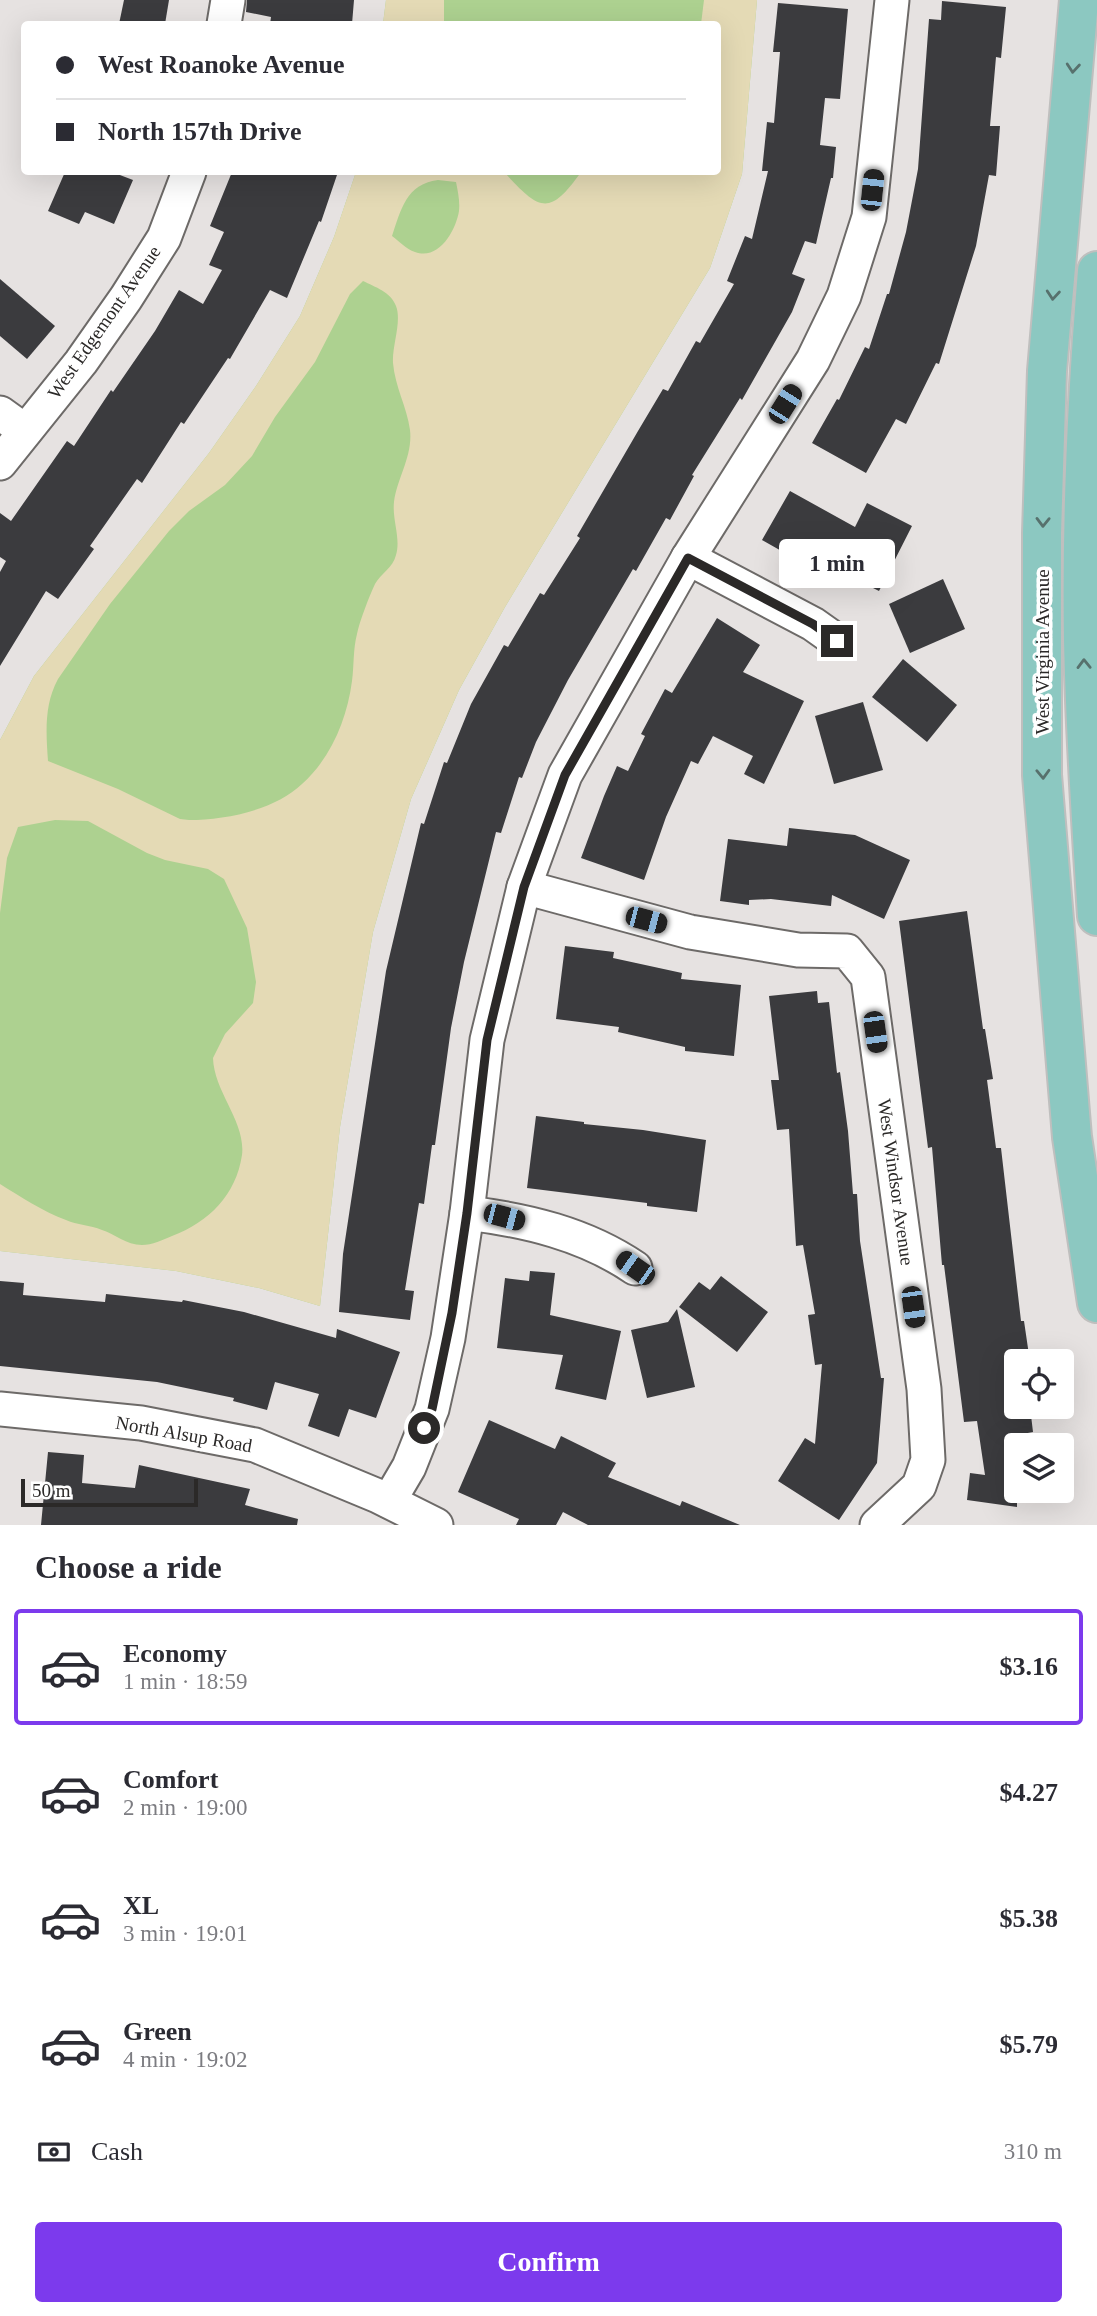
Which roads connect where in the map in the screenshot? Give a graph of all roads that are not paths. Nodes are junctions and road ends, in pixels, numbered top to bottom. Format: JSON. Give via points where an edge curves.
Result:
{"nodes":[{"id":1,"x":228,"y":0,"type":"edge"},
{"id":2,"x":892,"y":0,"type":"edge"},
{"id":3,"x":1079,"y":0,"type":"edge"},
{"id":4,"x":224,"y":21,"type":"edge"},
{"id":5,"x":189,"y":175,"type":"edge"},
{"id":6,"x":1097,"y":271,"type":"edge"},
{"id":7,"x":12,"y":422,"type":"edge"},
{"id":8,"x":0,"y":463,"type":"edge"},
{"id":9,"x":688,"y":558,"type":"junction"},
{"id":10,"x":837,"y":641,"type":"dead end"},
{"id":11,"x":1094,"y":781,"type":"edge"},
{"id":12,"x":524,"y":887,"type":"junction"},
{"id":13,"x":1097,"y":916,"type":"edge"},
{"id":14,"x":467,"y":1213,"type":"junction"},
{"id":15,"x":635,"y":1268,"type":"dead end"},
{"id":16,"x":1097,"y":1303,"type":"edge"},
{"id":17,"x":0,"y":1409,"type":"edge"},
{"id":18,"x":388,"y":1501,"type":"junction"},
{"id":19,"x":436,"y":1525,"type":"edge"},
{"id":20,"x":877,"y":1525,"type":"edge"}],
"edges":[{"from":1,"to":4,"type":"street"},
{"from":2,"to":9,"type":"street","via":[[869,217],[844,296],[813,360]]},
{"from":3,"to":16,"type":"main road","name":"West Virginia Avenue","one_way":true,"via":[[1046,371],[1042,775],[1072,1136]]},
{"from":5,"to":7,"type":"street","name":"West Edgemont Avenue","via":[[164,238],[81,362]]},
{"from":11,"to":6,"type":"main road","one_way":true,"via":[[1083,579]]},
{"from":7,"to":8,"type":"street","name":"West Edgemont Avenue"},
{"from":9,"to":10,"type":"street"},
{"from":9,"to":12,"type":"street","via":[[565,775]]},
{"from":11,"to":13,"type":"main road"},
{"from":12,"to":14,"type":"street","via":[[487,1040]]},
{"from":12,"to":20,"type":"street","name":"West Windsor Avenue","via":[[690,932],[798,950],[847,951],[868,977],[924,1390],[928,1460],[919,1486]]},
{"from":14,"to":15,"type":"street","via":[[504,1217],[572,1235]]},
{"from":14,"to":18,"type":"street","via":[[432,1409],[409,1466]]},
{"from":17,"to":18,"type":"street","name":"North Alsup Road","via":[[141,1423],[255,1446]]},
{"from":18,"to":19,"type":"street","name":"North Alsup Road"}]}
